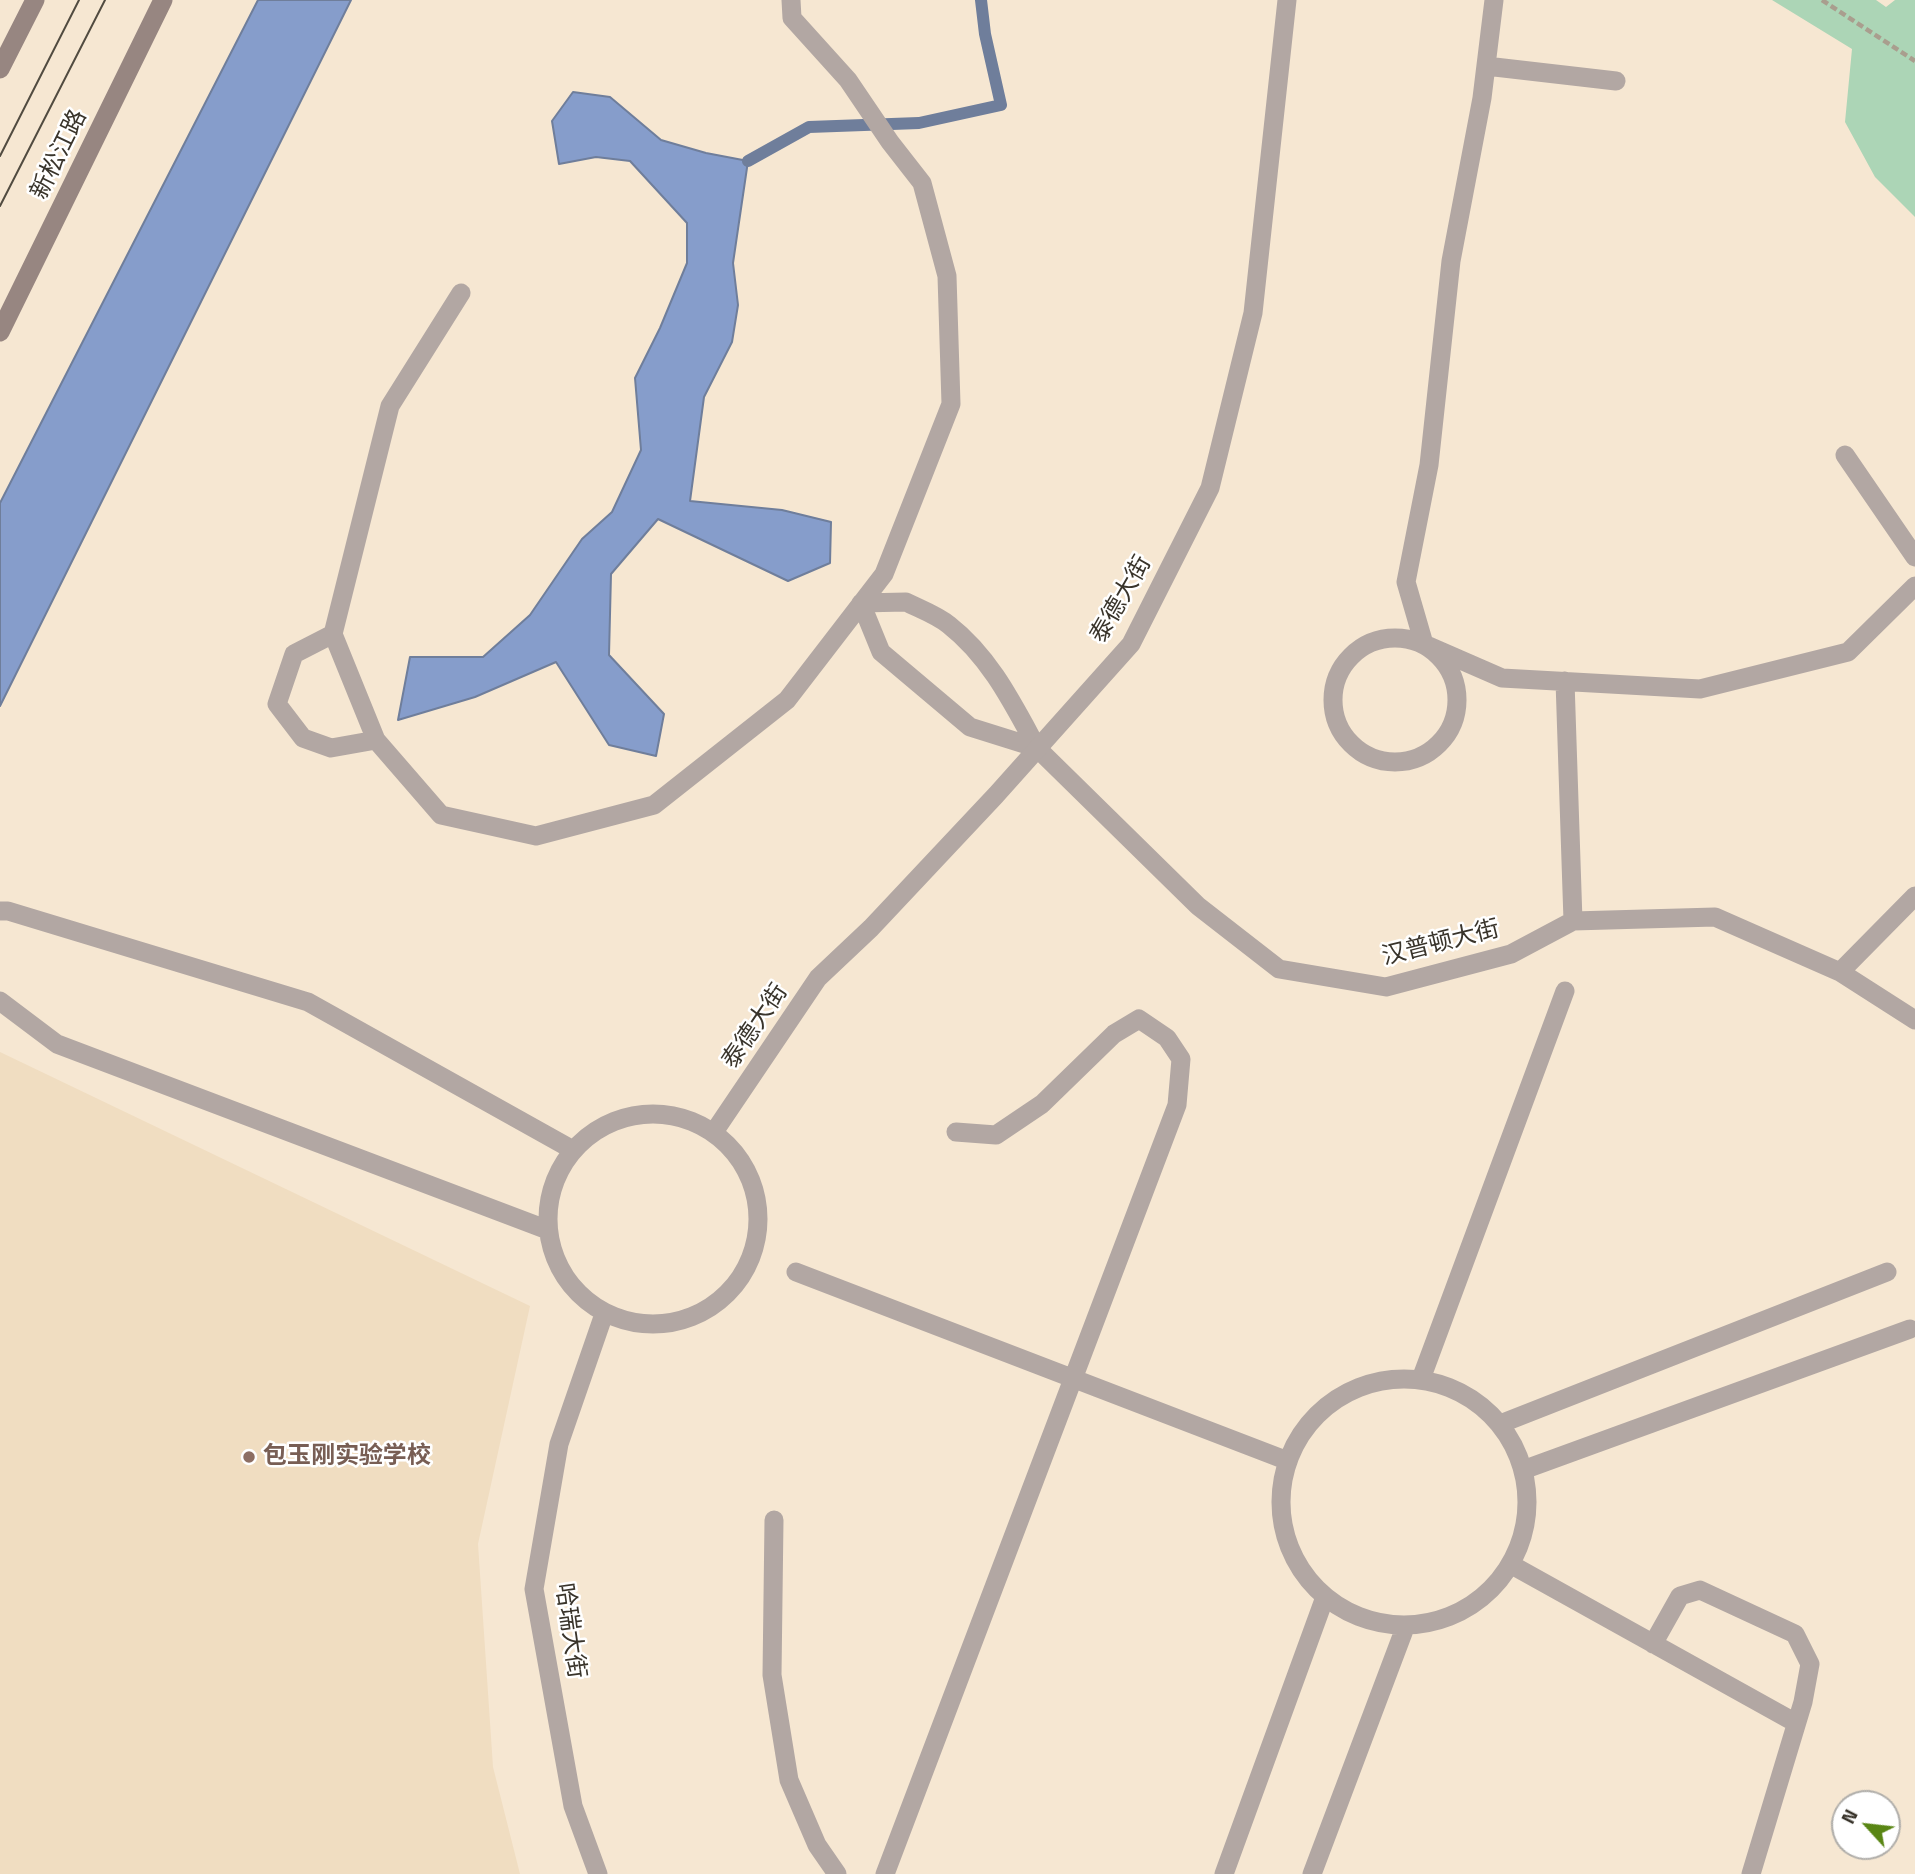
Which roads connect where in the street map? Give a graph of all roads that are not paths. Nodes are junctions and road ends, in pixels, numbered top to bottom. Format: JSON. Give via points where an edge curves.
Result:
{"nodes":[{"id":1,"x":35,"y":0,"type":"edge"},
{"id":2,"x":163,"y":0,"type":"edge"},
{"id":3,"x":791,"y":0,"type":"edge"},
{"id":4,"x":1287,"y":0,"type":"edge"},
{"id":5,"x":1494,"y":0,"type":"edge"},
{"id":6,"x":1486,"y":66,"type":"junction"},
{"id":7,"x":0,"y":69,"type":"edge"},
{"id":8,"x":1616,"y":81,"type":"dead end"},
{"id":9,"x":461,"y":293,"type":"dead end"},
{"id":10,"x":0,"y":332,"type":"edge"},
{"id":11,"x":1845,"y":455,"type":"dead end"},
{"id":12,"x":1915,"y":556,"type":"edge"},
{"id":13,"x":1915,"y":586,"type":"edge"},
{"id":14,"x":861,"y":603,"type":"junction"},
{"id":15,"x":333,"y":634,"type":"junction"},
{"id":16,"x":1424,"y":644,"type":"junction"},
{"id":17,"x":1565,"y":681,"type":"junction"},
{"id":18,"x":376,"y":740,"type":"junction"},
{"id":19,"x":1037,"y":748,"type":"junction"},
{"id":20,"x":1915,"y":896,"type":"edge"},
{"id":21,"x":0,"y":911,"type":"edge"},
{"id":22,"x":1573,"y":921,"type":"junction"},
{"id":23,"x":1840,"y":972,"type":"junction"},
{"id":24,"x":1564,"y":991,"type":"dead end"},
{"id":25,"x":0,"y":1001,"type":"edge"},
{"id":26,"x":1915,"y":1020,"type":"edge"},
{"id":27,"x":714,"y":1132,"type":"junction"},
{"id":28,"x":956,"y":1132,"type":"dead end"},
{"id":29,"x":573,"y":1150,"type":"junction"},
{"id":30,"x":548,"y":1230,"type":"junction"},
{"id":31,"x":796,"y":1272,"type":"dead end"},
{"id":32,"x":1887,"y":1272,"type":"dead end"},
{"id":33,"x":604,"y":1314,"type":"junction"},
{"id":34,"x":1910,"y":1329,"type":"dead end"},
{"id":35,"x":1072,"y":1379,"type":"junction"},
{"id":36,"x":1421,"y":1379,"type":"junction"},
{"id":37,"x":1500,"y":1424,"type":"junction"},
{"id":38,"x":1288,"y":1461,"type":"junction"},
{"id":39,"x":1523,"y":1470,"type":"junction"},
{"id":40,"x":774,"y":1520,"type":"dead end"},
{"id":41,"x":1510,"y":1564,"type":"junction"},
{"id":42,"x":1325,"y":1597,"type":"junction"},
{"id":43,"x":1406,"y":1625,"type":"junction"},
{"id":44,"x":1653,"y":1644,"type":"junction"},
{"id":45,"x":1796,"y":1723,"type":"junction"},
{"id":46,"x":598,"y":1874,"type":"edge"},
{"id":47,"x":837,"y":1874,"type":"edge"},
{"id":48,"x":885,"y":1874,"type":"edge"},
{"id":49,"x":1224,"y":1874,"type":"edge"},
{"id":50,"x":1312,"y":1874,"type":"edge"},
{"id":51,"x":1751,"y":1874,"type":"edge"}],
"edges":[{"from":1,"to":7,"type":"main road"},
{"from":2,"to":10,"type":"main road","name":"新松江路"},
{"from":3,"to":14,"type":"street","via":[[792,18],[848,80],[922,183],[947,276],[951,404],[884,574]]},
{"from":4,"to":19,"type":"street","name":"泰德大街","via":[[1253,313],[1210,488],[1131,644]]},
{"from":5,"to":6,"type":"street"},
{"from":6,"to":8,"type":"street"},
{"from":6,"to":16,"type":"street","via":[[1451,261],[1429,465],[1406,582]]},
{"from":9,"to":15,"type":"street","via":[[390,406]]},
{"from":11,"to":12,"type":"street"},
{"from":13,"to":17,"type":"street","via":[[1847,652],[1700,689]]},
{"from":14,"to":18,"type":"street","via":[[786,700],[654,805],[536,836],[442,815]]},
{"from":14,"to":19,"type":"street","via":[[881,652],[970,727]]},
{"from":14,"to":19,"type":"street","via":[[906,602],[947,623],[972,645],[1002,684]]},
{"from":15,"to":18,"type":"street"},
{"from":15,"to":18,"type":"street","via":[[294,654],[277,704],[303,738],[331,748]]},
{"from":16,"to":16,"type":"street","via":[[1406,638],[1367,644],[1339,671],[1333,710],[1351,745],[1367,756],[1409,761],[1429,752],[1449,728],[1457,697],[1452,676],[1441,658]]},
{"from":16,"to":17,"type":"street","via":[[1502,678]]},
{"from":17,"to":22,"type":"street"},
{"from":19,"to":22,"type":"street","name":"汉普顿大街","via":[[1198,906],[1279,969],[1386,987],[1511,954]]},
{"from":19,"to":27,"type":"street","name":"泰德大街","via":[[871,928],[818,978]]},
{"from":20,"to":23,"type":"street"},
{"from":21,"to":29,"type":"street","via":[[308,1002]]},
{"from":22,"to":23,"type":"street","name":"汉普顿大街","via":[[1715,917]]},
{"from":23,"to":26,"type":"street","name":"汉普顿大街"},
{"from":24,"to":36,"type":"street"},
{"from":25,"to":30,"type":"street","via":[[57,1044]]},
{"from":27,"to":29,"type":"street","via":[[674,1115],[643,1114],[613,1121]]},
{"from":27,"to":33,"type":"street","via":[[745,1167],[758,1205],[758,1232],[751,1258],[727,1295],[697,1316],[641,1325]]},
{"from":28,"to":35,"type":"street","via":[[996,1135],[1042,1104],[1114,1034],[1139,1019],[1167,1038],[1181,1059],[1177,1105]]},
{"from":29,"to":30,"type":"street","via":[[557,1174],[548,1201]]},
{"from":30,"to":33,"type":"street","via":[[556,1263],[572,1287]]},
{"from":31,"to":35,"type":"street"},
{"from":32,"to":37,"type":"street"},
{"from":33,"to":46,"type":"street","name":"哈瑞大街","via":[[559,1444],[534,1589],[573,1807]]},
{"from":34,"to":39,"type":"street"},
{"from":35,"to":38,"type":"street"},
{"from":35,"to":48,"type":"street"},
{"from":36,"to":37,"type":"street","via":[[1461,1392]]},
{"from":36,"to":38,"type":"street","via":[[1379,1380],[1340,1396],[1308,1424]]},
{"from":37,"to":39,"type":"street","via":[[1515,1446]]},
{"from":38,"to":42,"type":"street","via":[[1280,1498],[1285,1535],[1300,1569]]},
{"from":39,"to":41,"type":"street","via":[[1525,1524]]},
{"from":40,"to":47,"type":"street","via":[[772,1675],[789,1780],[817,1845]]},
{"from":41,"to":43,"type":"street","via":[[1491,1589],[1466,1608],[1437,1620]]},
{"from":41,"to":44,"type":"street"},
{"from":42,"to":43,"type":"street","via":[[1377,1622]]},
{"from":42,"to":49,"type":"street"},
{"from":43,"to":50,"type":"street"},
{"from":44,"to":45,"type":"street"},
{"from":44,"to":45,"type":"street","via":[[1680,1596],[1700,1590],[1795,1634],[1810,1664]]},
{"from":45,"to":51,"type":"street"}]}
